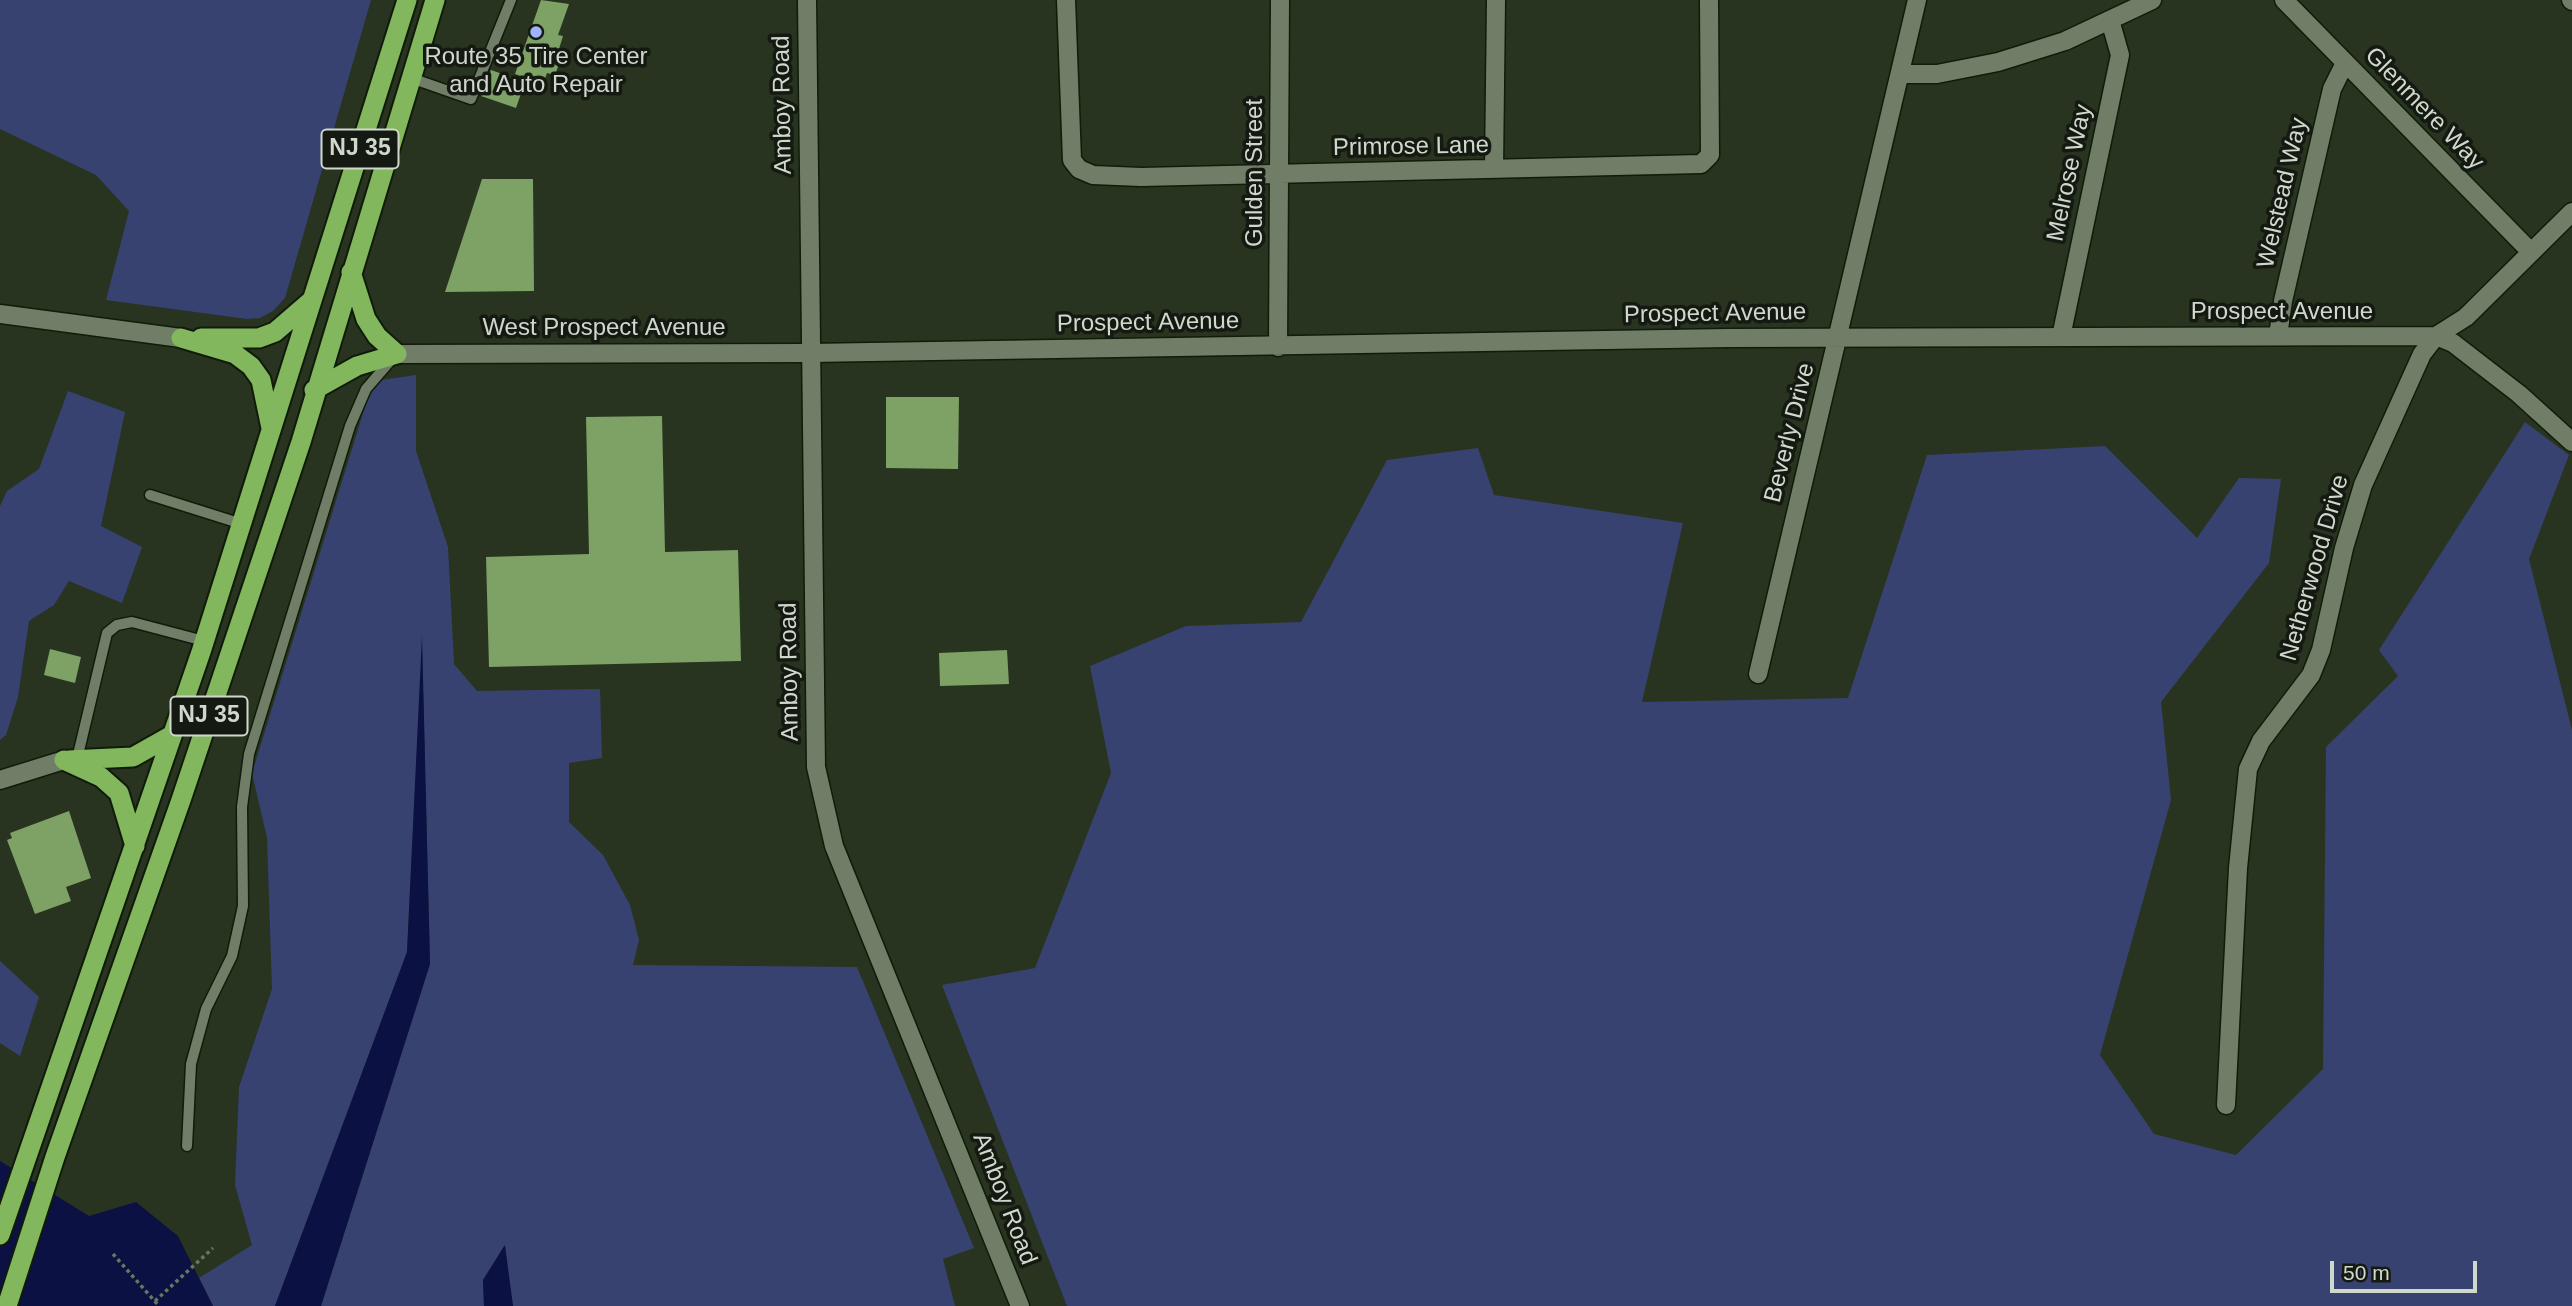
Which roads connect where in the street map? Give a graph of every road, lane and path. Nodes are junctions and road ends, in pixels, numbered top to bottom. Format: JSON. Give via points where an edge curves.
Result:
{"nodes":[{"id":1,"x":407,"y":0,"type":"edge"},
{"id":2,"x":435,"y":0,"type":"edge"},
{"id":3,"x":511,"y":0,"type":"edge"},
{"id":4,"x":807,"y":0,"type":"edge"},
{"id":5,"x":1066,"y":0,"type":"edge"},
{"id":6,"x":1280,"y":0,"type":"edge"},
{"id":7,"x":1496,"y":0,"type":"edge"},
{"id":8,"x":1709,"y":0,"type":"edge"},
{"id":9,"x":1917,"y":0,"type":"edge"},
{"id":10,"x":2152,"y":0,"type":"edge"},
{"id":11,"x":2284,"y":0,"type":"edge"},
{"id":12,"x":2110,"y":20,"type":"junction"},
{"id":13,"x":2345,"y":63,"type":"junction"},
{"id":14,"x":1900,"y":74,"type":"junction"},
{"id":15,"x":411,"y":78,"type":"junction"},
{"id":16,"x":1494,"y":169,"type":"junction"},
{"id":17,"x":1280,"y":175,"type":"junction"},
{"id":18,"x":2572,"y":212,"type":"edge"},
{"id":19,"x":2530,"y":251,"type":"junction"},
{"id":20,"x":351,"y":272,"type":"junction"},
{"id":21,"x":313,"y":299,"type":"junction"},
{"id":22,"x":0,"y":314,"type":"edge"},
{"id":23,"x":2278,"y":336,"type":"junction"},
{"id":24,"x":2436,"y":336,"type":"junction"},
{"id":25,"x":2061,"y":337,"type":"junction"},
{"id":26,"x":181,"y":338,"type":"junction"},
{"id":27,"x":1838,"y":338,"type":"junction"},
{"id":28,"x":1278,"y":346,"type":"junction"},
{"id":29,"x":810,"y":353,"type":"junction"},
{"id":30,"x":397,"y":354,"type":"junction"},
{"id":31,"x":314,"y":390,"type":"junction"},
{"id":32,"x":271,"y":432,"type":"junction"},
{"id":33,"x":2572,"y":442,"type":"edge"},
{"id":34,"x":150,"y":495,"type":"dead end"},
{"id":35,"x":242,"y":524,"type":"junction"},
{"id":36,"x":204,"y":641,"type":"junction"},
{"id":37,"x":1758,"y":674,"type":"dead end"},
{"id":38,"x":172,"y":735,"type":"junction"},
{"id":39,"x":71,"y":759,"type":"junction"},
{"id":40,"x":0,"y":780,"type":"edge"},
{"id":41,"x":135,"y":846,"type":"junction"},
{"id":42,"x":2226,"y":1105,"type":"dead end"},
{"id":43,"x":187,"y":1146,"type":"dead end"},
{"id":44,"x":0,"y":1235,"type":"edge"},
{"id":45,"x":213,"y":1248,"type":"dead end"},
{"id":46,"x":113,"y":1254,"type":"dead end"},
{"id":47,"x":155,"y":1301,"type":"junction"},
{"id":48,"x":8,"y":1306,"type":"edge"},
{"id":49,"x":159,"y":1306,"type":"edge"},
{"id":50,"x":1020,"y":1306,"type":"edge"}],
"edges":[{"from":1,"to":21,"type":"highway","number":"NJ 35"},
{"from":2,"to":15,"type":"highway","number":"NJ 35"},
{"from":3,"to":15,"type":"lane","via":[[471,99]]},
{"from":4,"to":29,"type":"street","name":"Amboy Road"},
{"from":5,"to":17,"type":"street","name":"Primrose Lane","via":[[1071,155],[1079,169],[1114,176]]},
{"from":6,"to":17,"type":"street","name":"Gulden Street"},
{"from":7,"to":16,"type":"street"},
{"from":8,"to":16,"type":"street","name":"Primrose Lane","via":[[1707,161],[1693,166]]},
{"from":9,"to":14,"type":"street","name":"Beverly Drive"},
{"from":10,"to":12,"type":"street"},
{"from":11,"to":13,"type":"street","name":"Glenmere Way"},
{"from":12,"to":14,"type":"street","via":[[2065,41],[1998,62],[1937,74]]},
{"from":12,"to":25,"type":"street","name":"Melrose Way","via":[[2120,55]]},
{"from":13,"to":19,"type":"street","name":"Glenmere Way"},
{"from":13,"to":23,"type":"street","name":"Welstead Way","via":[[2332,89]]},
{"from":14,"to":27,"type":"street","name":"Beverly Drive"},
{"from":15,"to":20,"type":"highway","number":"NJ 35"},
{"from":16,"to":17,"type":"street","name":"Primrose Lane"},
{"from":17,"to":28,"type":"street","name":"Gulden Street"},
{"from":18,"to":19,"type":"street"},
{"from":19,"to":24,"type":"street","via":[[2466,317]]},
{"from":20,"to":30,"type":"highway","via":[[366,319]]},
{"from":20,"to":31,"type":"highway","number":"NJ 35"},
{"from":21,"to":26,"type":"highway","via":[[275,332],[259,338]]},
{"from":21,"to":32,"type":"highway","number":"NJ 35"},
{"from":22,"to":26,"type":"street"},
{"from":23,"to":24,"type":"street","name":"Prospect Avenue"},
{"from":23,"to":25,"type":"street","name":"Prospect Avenue"},
{"from":24,"to":33,"type":"street","via":[[2469,355]]},
{"from":24,"to":42,"type":"street","name":"Netherwood Drive","via":[[2422,354],[2363,485],[2311,675],[2261,741],[2248,769],[2238,868]]},
{"from":25,"to":27,"type":"street","name":"Prospect Avenue"},
{"from":26,"to":32,"type":"highway","via":[[235,355],[251,366],[261,380]]},
{"from":27,"to":28,"type":"street","name":"Prospect Avenue"},
{"from":27,"to":37,"type":"street","name":"Beverly Drive"},
{"from":28,"to":29,"type":"street","name":"Prospect Avenue"},
{"from":29,"to":30,"type":"street","name":"West Prospect Avenue"},
{"from":29,"to":50,"type":"street","name":"Amboy Road","via":[[816,767],[824,812]]},
{"from":30,"to":31,"type":"highway","via":[[358,366]]},
{"from":30,"to":43,"type":"lane","via":[[366,389],[353,416],[249,754],[242,807],[243,906],[232,956],[206,1009],[191,1064]]},
{"from":31,"to":48,"type":"highway","number":"NJ 35","via":[[301,442]]},
{"from":32,"to":35,"type":"highway","number":"NJ 35"},
{"from":34,"to":35,"type":"lane"},
{"from":35,"to":36,"type":"highway","number":"NJ 35"},
{"from":36,"to":38,"type":"highway","number":"NJ 35"},
{"from":36,"to":39,"type":"lane","via":[[132,622],[107,632]]},
{"from":38,"to":39,"type":"highway","via":[[133,757]]},
{"from":38,"to":41,"type":"highway","number":"NJ 35"},
{"from":39,"to":40,"type":"street"},
{"from":39,"to":41,"type":"highway","via":[[119,793]]},
{"from":41,"to":44,"type":"highway","number":"NJ 35"},
{"from":45,"to":47,"type":"path"},
{"from":46,"to":47,"type":"path"},
{"from":47,"to":49,"type":"path"}]}
